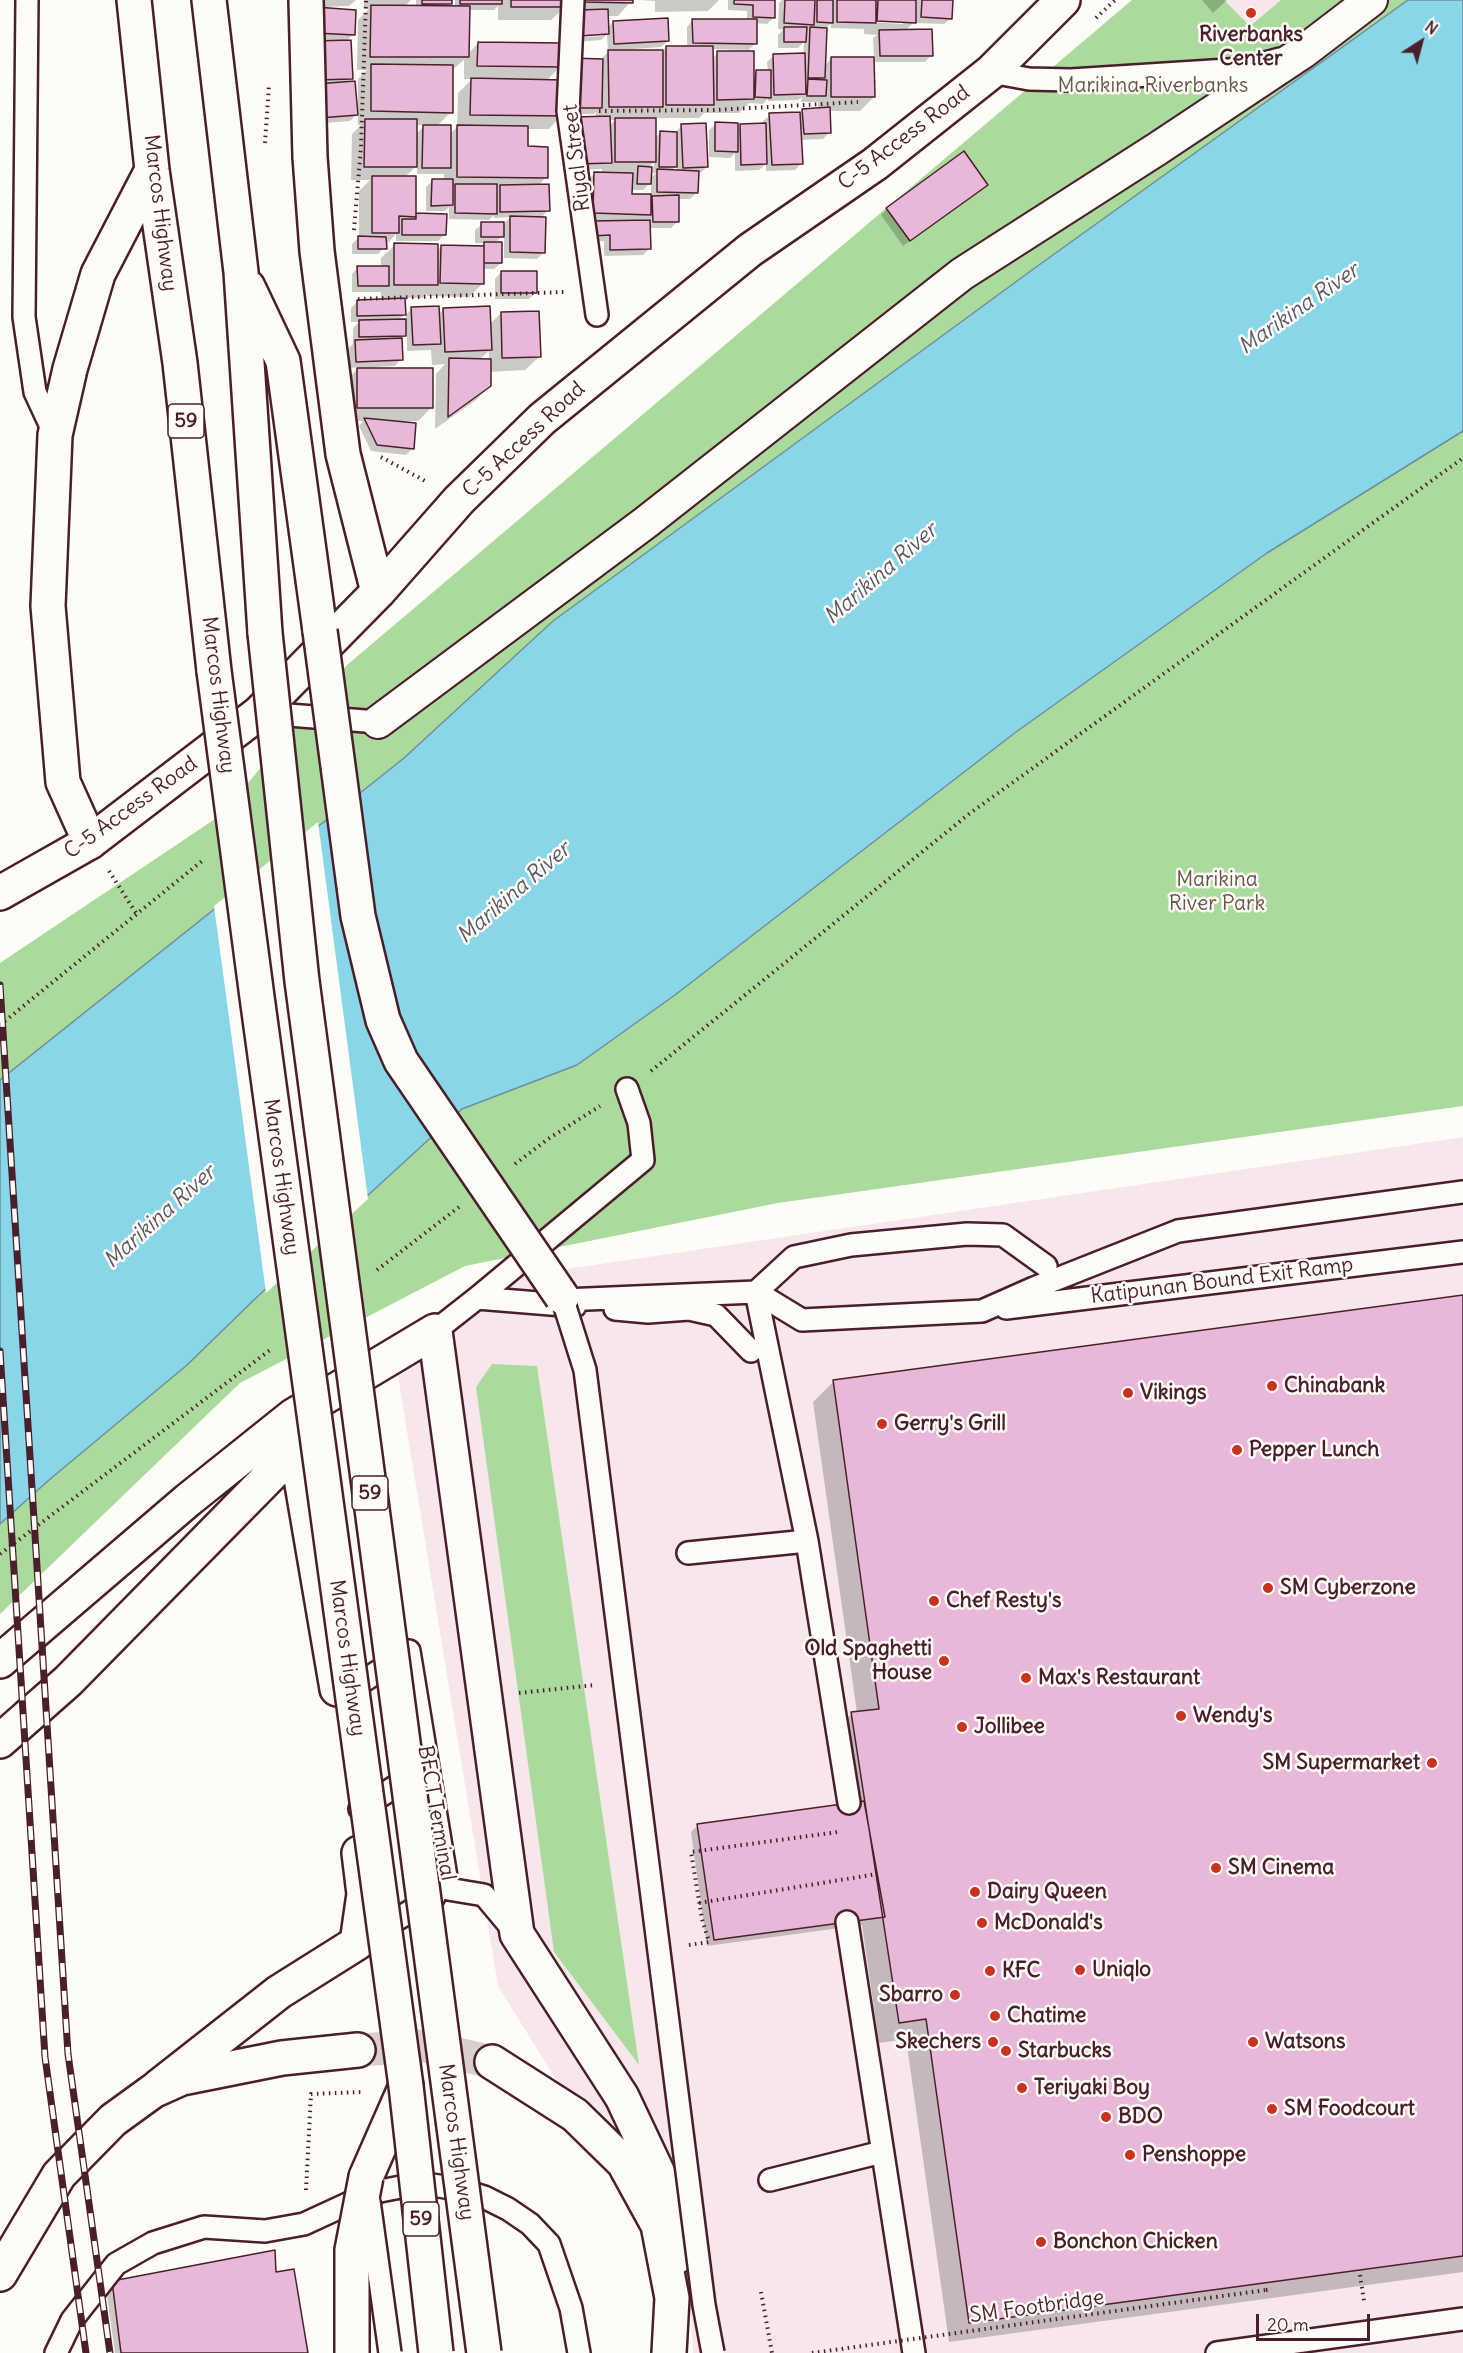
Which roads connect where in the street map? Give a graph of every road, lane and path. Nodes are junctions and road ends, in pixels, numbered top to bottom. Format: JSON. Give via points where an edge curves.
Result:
{"nodes":[{"id":1,"x":27,"y":0,"type":"edge"},
{"id":2,"x":134,"y":0,"type":"edge"},
{"id":3,"x":210,"y":0,"type":"edge"},
{"id":4,"x":306,"y":0,"type":"edge"},
{"id":5,"x":366,"y":0,"type":"edge"},
{"id":6,"x":573,"y":0,"type":"edge"},
{"id":7,"x":1063,"y":0,"type":"edge"},
{"id":8,"x":1371,"y":0,"type":"edge"},
{"id":9,"x":1303,"y":52,"type":"junction"},
{"id":10,"x":990,"y":72,"type":"junction"},
{"id":11,"x":858,"y":102,"type":"dead end"},
{"id":12,"x":568,"y":111,"type":"junction"},
{"id":13,"x":153,"y":170,"type":"junction"},
{"id":14,"x":353,"y":241,"type":"dead end"},
{"id":15,"x":240,"y":272,"type":"junction"},
{"id":16,"x":595,"y":291,"type":"junction"},
{"id":17,"x":349,"y":300,"type":"dead end"},
{"id":18,"x":597,"y":315,"type":"dead end"},
{"id":19,"x":55,"y":435,"type":"junction"},
{"id":20,"x":380,"y":457,"type":"dead end"},
{"id":21,"x":1463,"y":458,"type":"edge"},
{"id":22,"x":459,"y":500,"type":"junction"},
{"id":23,"x":378,"y":592,"type":"junction"},
{"id":24,"x":260,"y":713,"type":"junction"},
{"id":25,"x":378,"y":722,"type":"joint"},
{"id":26,"x":90,"y":842,"type":"junction"},
{"id":27,"x":210,"y":856,"type":"dead end"},
{"id":28,"x":0,"y":893,"type":"edge"},
{"id":29,"x":136,"y":913,"type":"junction"},
{"id":30,"x":0,"y":1025,"type":"edge"},
{"id":31,"x":627,"y":1089,"type":"joint"},
{"id":32,"x":1463,"y":1192,"type":"edge"},
{"id":33,"x":1463,"y":1252,"type":"edge"},
{"id":34,"x":1046,"y":1266,"type":"dead end"},
{"id":35,"x":756,"y":1292,"type":"junction"},
{"id":36,"x":477,"y":1298,"type":"junction"},
{"id":37,"x":562,"y":1298,"type":"junction"},
{"id":38,"x":982,"y":1311,"type":"junction"},
{"id":39,"x":435,"y":1331,"type":"junction"},
{"id":40,"x":751,"y":1351,"type":"dead end"},
{"id":41,"x":375,"y":1366,"type":"junction"},
{"id":42,"x":293,"y":1416,"type":"junction"},
{"id":43,"x":296,"y":1449,"type":"junction"},
{"id":44,"x":807,"y":1541,"type":"junction"},
{"id":45,"x":688,"y":1552,"type":"dead end"},
{"id":46,"x":0,"y":1660,"type":"edge"},
{"id":47,"x":606,"y":1683,"type":"dead end"},
{"id":48,"x":338,"y":1698,"type":"junction"},
{"id":49,"x":483,"y":1698,"type":"junction"},
{"id":50,"x":0,"y":1741,"type":"edge"},
{"id":51,"x":428,"y":1766,"type":"junction"},
{"id":52,"x":849,"y":1803,"type":"dead end"},
{"id":53,"x":354,"y":1814,"type":"junction"},
{"id":54,"x":845,"y":1831,"type":"dead end"},
{"id":55,"x":877,"y":1874,"type":"dead end"},
{"id":56,"x":448,"y":1889,"type":"junction"},
{"id":57,"x":699,"y":1903,"type":"junction"},
{"id":58,"x":847,"y":1922,"type":"dead end"},
{"id":59,"x":517,"y":1934,"type":"junction"},
{"id":60,"x":357,"y":1943,"type":"junction"},
{"id":61,"x":700,"y":1943,"type":"dead end"},
{"id":62,"x":358,"y":2050,"type":"tunnel mouth"},
{"id":63,"x":492,"y":2062,"type":"tunnel mouth"},
{"id":64,"x":406,"y":2086,"type":"junction"},
{"id":65,"x":153,"y":2091,"type":"junction"},
{"id":66,"x":374,"y":2091,"type":"dead end"},
{"id":67,"x":882,"y":2152,"type":"junction"},
{"id":68,"x":366,"y":2177,"type":"junction"},
{"id":69,"x":770,"y":2180,"type":"dead end"},
{"id":70,"x":304,"y":2224,"type":"junction"},
{"id":71,"x":0,"y":2274,"type":"edge"},
{"id":72,"x":1272,"y":2289,"type":"dead end"},
{"id":73,"x":761,"y":2292,"type":"dead end"},
{"id":74,"x":672,"y":2298,"type":"junction"},
{"id":75,"x":1463,"y":2319,"type":"edge"},
{"id":76,"x":56,"y":2353,"type":"edge"},
{"id":77,"x":352,"y":2353,"type":"edge"},
{"id":78,"x":390,"y":2353,"type":"edge"},
{"id":79,"x":436,"y":2353,"type":"edge"},
{"id":80,"x":484,"y":2353,"type":"edge"},
{"id":81,"x":579,"y":2353,"type":"edge"},
{"id":82,"x":669,"y":2353,"type":"edge"},
{"id":83,"x":713,"y":2353,"type":"edge"},
{"id":84,"x":772,"y":2353,"type":"edge"},
{"id":85,"x":812,"y":2353,"type":"edge"},
{"id":86,"x":915,"y":2353,"type":"edge"},
{"id":87,"x":1216,"y":2353,"type":"edge"}],
"edges":[{"from":1,"to":19,"type":"lane","via":[[24,317],[35,392]]},
{"from":2,"to":13,"type":"main road","name":"Marcos Highway","number":"59"},
{"from":3,"to":15,"type":"main road","name":"Marcos Highway","number":"59"},
{"from":4,"to":23,"type":"main road","via":[[310,157],[318,262],[342,454]]},
{"from":5,"to":14,"type":"path"},
{"from":6,"to":12,"type":"lane","name":"Riyal Street"},
{"from":7,"to":10,"type":"main road","name":"C-5 Access Road"},
{"from":8,"to":9,"type":"street"},
{"from":9,"to":10,"type":"lane","via":[[1243,69],[1071,80],[1029,79]]},
{"from":9,"to":25,"type":"street","via":[[962,274],[645,523]]},
{"from":10,"to":22,"type":"main road","name":"C-5 Access Road","via":[[875,164],[750,250],[542,419]]},
{"from":11,"to":12,"type":"path","via":[[714,111]]},
{"from":12,"to":16,"type":"lane","name":"Riyal Street"},
{"from":13,"to":19,"type":"main road","via":[[98,274]]},
{"from":13,"to":64,"type":"main road","name":"Marcos Highway","number":"59","bridge":true,"via":[[256,997]]},
{"from":15,"to":37,"type":"main road","bridge":true,"via":[[283,361],[358,916],[383,1020],[401,1061]]},
{"from":15,"to":80,"type":"main road","name":"Marcos Highway","number":"59","bridge":true,"via":[[265,633],[304,993]]},
{"from":16,"to":17,"type":"path"},
{"from":16,"to":18,"type":"lane","name":"Riyal Street"},
{"from":19,"to":26,"type":"main road","via":[[48,606],[63,782]]},
{"from":20,"to":22,"type":"path"},
{"from":21,"to":31,"type":"path","via":[[969,813]]},
{"from":22,"to":23,"type":"main road","name":"C-5 Access Road"},
{"from":23,"to":24,"type":"main road","name":"C-5 Access Road"},
{"from":24,"to":25,"type":"lane"},
{"from":24,"to":26,"type":"main road","name":"C-5 Access Road"},
{"from":26,"to":28,"type":"main road","name":"C-5 Access Road"},
{"from":26,"to":29,"type":"path"},
{"from":27,"to":29,"type":"path"},
{"from":29,"to":30,"type":"path"},
{"from":31,"to":36,"type":"lane","via":[[639,1123],[643,1160]]},
{"from":32,"to":38,"type":"lane","via":[[1178,1231]]},
{"from":33,"to":38,"type":"lane","name":"Katipunan Bound Exit Ramp"},
{"from":34,"to":35,"type":"lane","via":[[1003,1235],[967,1234],[851,1245],[794,1257]]},
{"from":35,"to":37,"type":"lane"},
{"from":35,"to":38,"type":"lane","name":"Katipunan Bound Exit Ramp","via":[[802,1320]]},
{"from":35,"to":44,"type":"lane"},
{"from":36,"to":39,"type":"lane"},
{"from":36,"to":40,"type":"lane","via":[[648,1312],[689,1309],[716,1315]]},
{"from":37,"to":83,"type":"lane","bridge":true,"via":[[585,1370],[702,2293]]},
{"from":39,"to":41,"type":"main road"},
{"from":39,"to":49,"type":"main road"},
{"from":41,"to":42,"type":"main road"},
{"from":41,"to":43,"type":"main road"},
{"from":42,"to":43,"type":"main road"},
{"from":42,"to":46,"type":"main road"},
{"from":43,"to":48,"type":"main road"},
{"from":43,"to":50,"type":"main road","via":[[68,1681]]},
{"from":44,"to":45,"type":"lane"},
{"from":44,"to":52,"type":"lane"},
{"from":47,"to":49,"type":"path"},
{"from":48,"to":51,"type":"lane","name":"BFCT Terminal","via":[[409,1652]]},
{"from":48,"to":53,"type":"main road"},
{"from":49,"to":59,"type":"main road"},
{"from":51,"to":53,"type":"lane"},
{"from":51,"to":56,"type":"lane","name":"BFCT Terminal"},
{"from":53,"to":60,"type":"main road","via":[[364,1894]]},
{"from":54,"to":57,"type":"path","via":[[691,1852]]},
{"from":55,"to":57,"type":"path"},
{"from":56,"to":59,"type":"lane","name":"BFCT Terminal","via":[[484,1895]]},
{"from":56,"to":60,"type":"lane"},
{"from":57,"to":61,"type":"path","via":[[709,1942]]},
{"from":58,"to":67,"type":"lane"},
{"from":59,"to":74,"type":"main road","via":[[622,2097],[664,2186],[677,2246]]},
{"from":60,"to":65,"type":"main road","via":[[279,1992]]},
{"from":62,"to":65,"type":"main road","via":[[282,2058],[182,2078]]},
{"from":63,"to":74,"type":"main road","via":[[575,2115],[624,2163],[658,2225]]},
{"from":64,"to":68,"type":"main road"},
{"from":64,"to":79,"type":"main road","name":"Marcos Highway","number":"59","bridge":true},
{"from":65,"to":71,"type":"main road","via":[[113,2120],[59,2175]]},
{"from":66,"to":70,"type":"path","via":[[311,2094]]},
{"from":67,"to":69,"type":"lane"},
{"from":67,"to":86,"type":"lane"},
{"from":68,"to":77,"type":"main road","bridge":true,"via":[[352,2250]]},
{"from":68,"to":78,"type":"lane","bridge":true},
{"from":70,"to":76,"type":"lane","via":[[264,2231],[204,2228],[153,2243],[116,2264],[72,2320]]},
{"from":70,"to":81,"type":"lane","via":[[380,2191],[406,2186],[432,2185],[484,2197],[523,2219],[549,2244],[571,2308]]},
{"from":72,"to":85,"type":"path","name":"SM Footbridge","bridge":true},
{"from":73,"to":84,"type":"path"},
{"from":74,"to":82,"type":"main road"},
{"from":75,"to":87,"type":"lane"}]}
